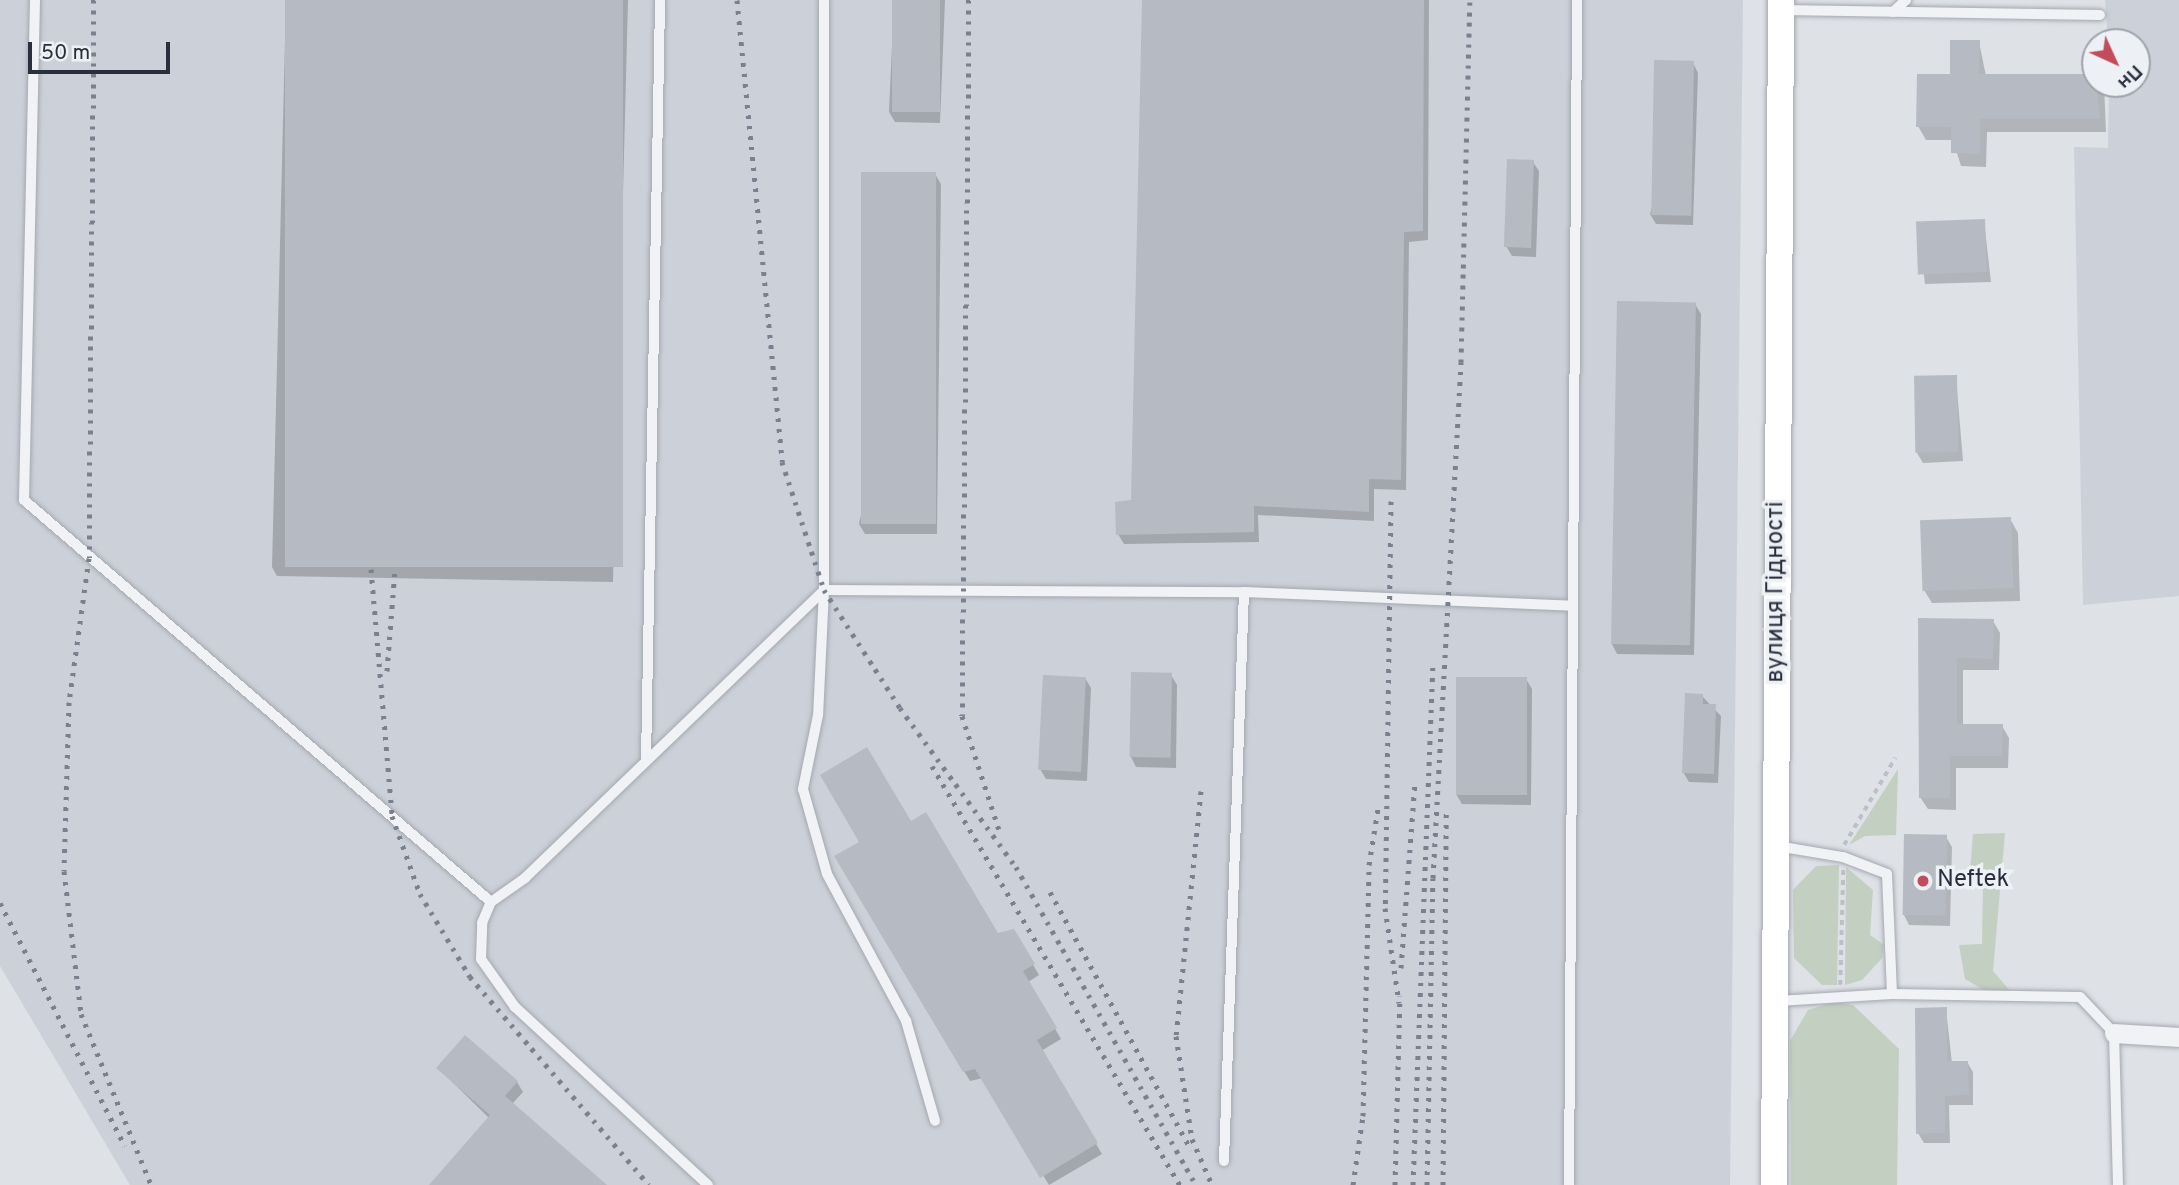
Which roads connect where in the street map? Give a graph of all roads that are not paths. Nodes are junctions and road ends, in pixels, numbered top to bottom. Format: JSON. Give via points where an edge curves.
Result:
{"nodes":[{"id":1,"x":35,"y":0,"type":"edge"},
{"id":2,"x":660,"y":0,"type":"edge"},
{"id":3,"x":824,"y":0,"type":"edge"},
{"id":4,"x":1577,"y":0,"type":"edge"},
{"id":5,"x":1906,"y":0,"type":"edge"},
{"id":6,"x":1781,"y":5,"type":"edge"},
{"id":7,"x":1893,"y":12,"type":"junction"},
{"id":8,"x":2100,"y":15,"type":"dead end"},
{"id":9,"x":824,"y":590,"type":"junction"},
{"id":10,"x":1244,"y":592,"type":"junction"},
{"id":11,"x":1573,"y":606,"type":"junction"},
{"id":12,"x":646,"y":760,"type":"junction"},
{"id":13,"x":1777,"y":846,"type":"junction"},
{"id":14,"x":491,"y":902,"type":"junction"},
{"id":15,"x":1892,"y":994,"type":"junction"},
{"id":16,"x":1775,"y":1001,"type":"junction"},
{"id":17,"x":2114,"y":1033,"type":"junction"},
{"id":18,"x":2179,"y":1037,"type":"edge"},
{"id":19,"x":935,"y":1121,"type":"dead end"},
{"id":20,"x":1224,"y":1161,"type":"dead end"},
{"id":21,"x":708,"y":1185,"type":"edge"},
{"id":22,"x":1569,"y":1185,"type":"edge"},
{"id":23,"x":1774,"y":1185,"type":"edge"},
{"id":24,"x":2118,"y":1185,"type":"edge"}],
"edges":[{"from":1,"to":14,"type":"lane","via":[[24,500]]},
{"from":2,"to":12,"type":"lane"},
{"from":3,"to":9,"type":"lane"},
{"from":4,"to":11,"type":"lane"},
{"from":5,"to":7,"type":"lane"},
{"from":6,"to":7,"type":"lane"},
{"from":6,"to":13,"type":"main road","name":"вулиця Гідності"},
{"from":7,"to":8,"type":"lane"},
{"from":9,"to":10,"type":"lane"},
{"from":9,"to":12,"type":"lane"},
{"from":9,"to":19,"type":"lane","via":[[818,715],[803,789],[827,874],[906,1021]]},
{"from":10,"to":11,"type":"lane"},
{"from":10,"to":20,"type":"lane"},
{"from":11,"to":22,"type":"lane"},
{"from":12,"to":14,"type":"lane"},
{"from":13,"to":15,"type":"lane","via":[[1843,857],[1887,874]]},
{"from":13,"to":16,"type":"main road","name":"вулиця Гідності"},
{"from":14,"to":21,"type":"lane","via":[[482,923],[481,959],[514,1007]]},
{"from":15,"to":16,"type":"lane"},
{"from":15,"to":17,"type":"lane","via":[[2080,997]]},
{"from":16,"to":23,"type":"main road","name":"вулиця Гідності"},
{"from":17,"to":18,"type":"street"},
{"from":17,"to":24,"type":"lane"}]}
